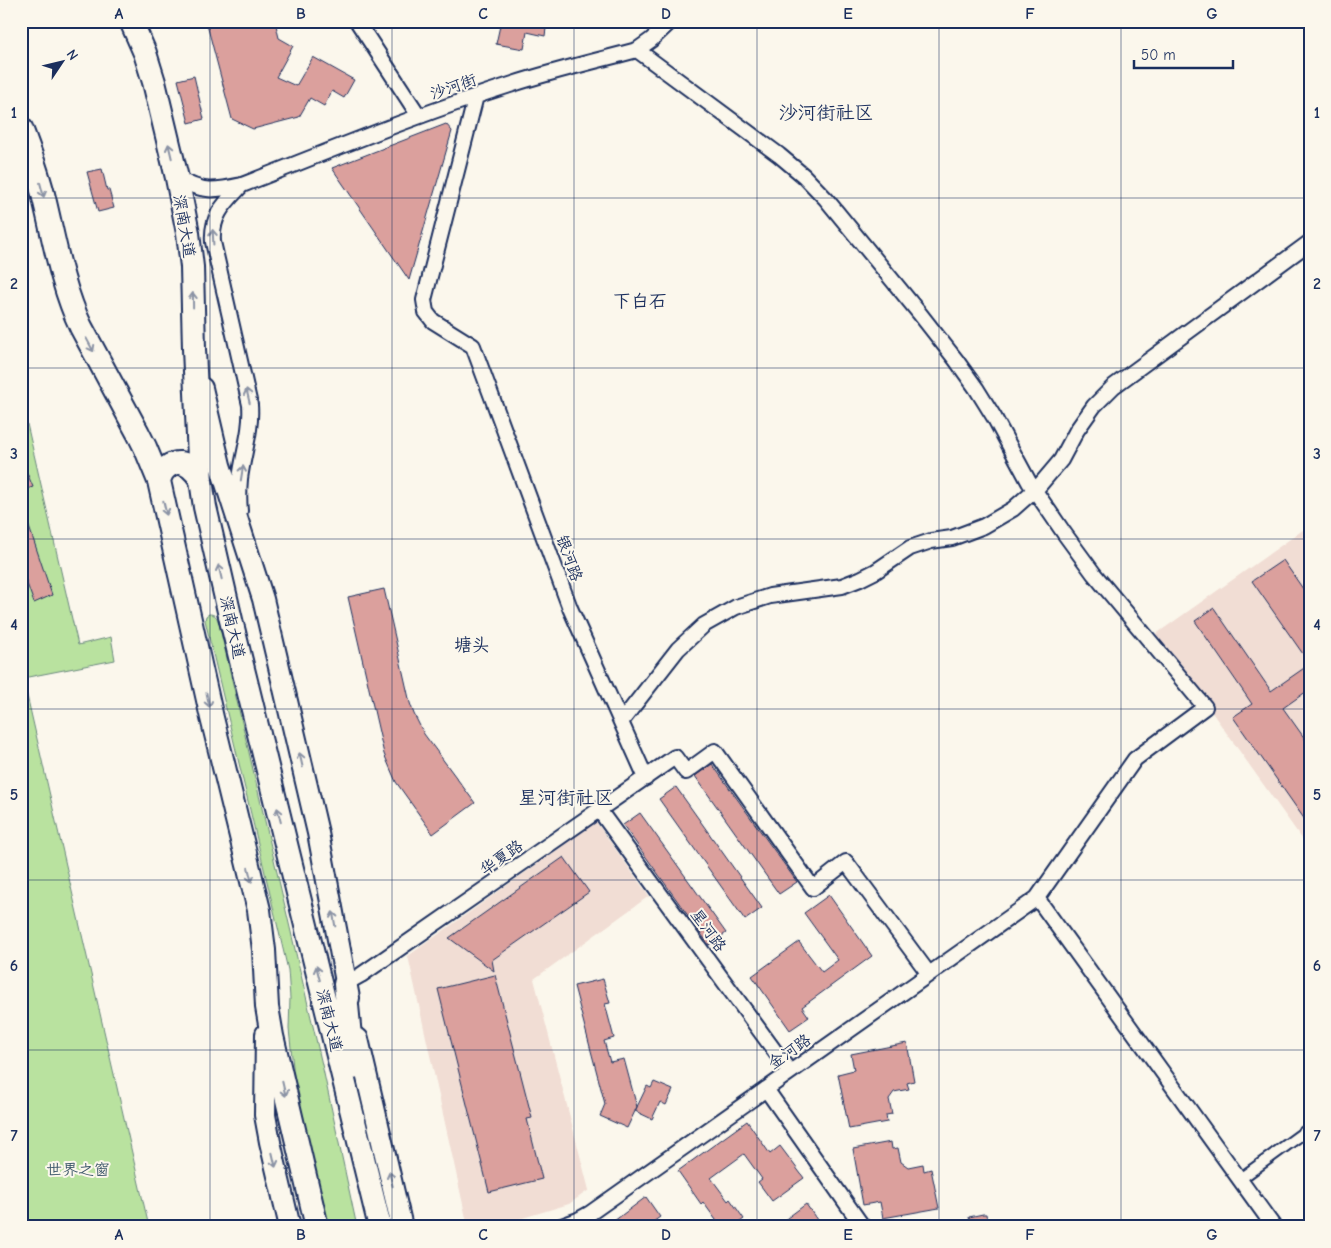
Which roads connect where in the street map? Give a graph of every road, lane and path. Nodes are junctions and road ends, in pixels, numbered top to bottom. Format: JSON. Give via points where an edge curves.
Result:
{"nodes":[{"id":1,"x":131,"y":21,"type":"edge"},
{"id":2,"x":357,"y":21,"type":"edge"},
{"id":3,"x":672,"y":21,"type":"edge"},
{"id":4,"x":637,"y":50,"type":"junction"},
{"id":5,"x":476,"y":96,"type":"junction"},
{"id":6,"x":419,"y":116,"type":"junction"},
{"id":7,"x":21,"y":128,"type":"edge"},
{"id":8,"x":177,"y":178,"type":"junction"},
{"id":9,"x":242,"y":185,"type":"junction"},
{"id":10,"x":1310,"y":242,"type":"edge"},
{"id":11,"x":194,"y":349,"type":"junction"},
{"id":12,"x":201,"y":480,"type":"junction"},
{"id":13,"x":159,"y":481,"type":"junction"},
{"id":14,"x":1035,"y":490,"type":"junction"},
{"id":15,"x":243,"y":537,"type":"junction"},
{"id":16,"x":621,"y":722,"type":"junction"},
{"id":17,"x":646,"y":778,"type":"junction"},
{"id":18,"x":599,"y":810,"type":"junction"},
{"id":19,"x":1037,"y":898,"type":"junction"},
{"id":20,"x":929,"y":974,"type":"junction"},
{"id":21,"x":346,"y":984,"type":"junction"},
{"id":22,"x":267,"y":1007,"type":"junction"},
{"id":23,"x":790,"y":1072,"type":"junction"},
{"id":24,"x":766,"y":1089,"type":"junction"},
{"id":25,"x":1310,"y":1128,"type":"edge"},
{"id":26,"x":367,"y":1173,"type":"junction"},
{"id":27,"x":1240,"y":1179,"type":"junction"},
{"id":28,"x":591,"y":1220,"type":"edge"},
{"id":29,"x":290,"y":1227,"type":"edge"},
{"id":30,"x":318,"y":1227,"type":"edge"},
{"id":31,"x":380,"y":1227,"type":"edge"},
{"id":32,"x":402,"y":1227,"type":"edge"},
{"id":33,"x":559,"y":1227,"type":"edge"},
{"id":34,"x":863,"y":1227,"type":"edge"},
{"id":35,"x":1274,"y":1227,"type":"edge"}],
"edges":[{"from":8,"to":1,"type":"main road","name":"深南大道","one_way":true,"via":[[154,82]]},
{"from":2,"to":6,"type":"street"},
{"from":3,"to":4,"type":"street","name":"沙河街"},
{"from":4,"to":5,"type":"street","name":"沙河街"},
{"from":4,"to":14,"type":"street","via":[[780,155],[826,199],[956,360],[994,417]]},
{"from":5,"to":6,"type":"street","name":"沙河街"},
{"from":5,"to":16,"type":"street","name":"银河路","via":[[424,300],[426,312],[433,321],[473,346],[570,608]]},
{"from":6,"to":9,"type":"street","name":"沙河街"},
{"from":7,"to":13,"type":"main road","one_way":true,"via":[[35,165],[72,306],[142,440]]},
{"from":8,"to":9,"type":"street","name":"沙河街","via":[[207,189]]},
{"from":11,"to":8,"type":"main road","name":"深南大道","one_way":true,"via":[[192,267]]},
{"from":15,"to":9,"type":"street","one_way":true,"via":[[240,479],[251,417],[250,405],[212,235],[217,214]]},
{"from":10,"to":14,"type":"street","via":[[1114,386],[1094,406],[1061,460]]},
{"from":11,"to":12,"type":"main road","name":"深南大道"},
{"from":11,"to":15,"type":"main road","via":[[220,464]]},
{"from":12,"to":13,"type":"main road","via":[[191,468],[179,463],[163,470]]},
{"from":26,"to":12,"type":"main road","name":"深南大道","one_way":true,"via":[[231,620]]},
{"from":13,"to":22,"type":"main road","one_way":true,"via":[[259,910]]},
{"from":14,"to":16,"type":"street","via":[[1013,509],[984,526],[910,548],[860,579],[842,586],[770,596],[736,607],[704,625],[678,649]]},
{"from":14,"to":19,"type":"street","name":"金河路","via":[[1094,574],[1205,707],[1135,759]]},
{"from":21,"to":15,"type":"main road","one_way":true,"via":[[318,833],[263,598]]},
{"from":16,"to":17,"type":"street","name":"银河路"},
{"from":17,"to":18,"type":"street","name":"华夏路"},
{"from":17,"to":20,"type":"street","name":"华夏路","via":[[675,757],[686,772],[715,751],[813,888],[846,862]]},
{"from":18,"to":21,"type":"street","name":"华夏路"},
{"from":18,"to":23,"type":"street","name":"星河路"},
{"from":19,"to":20,"type":"street","name":"金河路"},
{"from":19,"to":27,"type":"street"},
{"from":20,"to":23,"type":"street","name":"金河路"},
{"from":21,"to":26,"type":"main road"},
{"from":32,"to":21,"type":"main road","one_way":true},
{"from":22,"to":29,"type":"main road","one_way":true,"via":[[265,1115]]},
{"from":22,"to":30,"type":"main road","one_way":true},
{"from":23,"to":24,"type":"street","name":"金河路"},
{"from":24,"to":28,"type":"street","name":"金河路"},
{"from":24,"to":34,"type":"street"},
{"from":25,"to":27,"type":"street"},
{"from":26,"to":31,"type":"main road","name":"深南大道"},
{"from":27,"to":35,"type":"street"},
{"from":28,"to":33,"type":"street","name":"金河路","via":[[578,1220]]}]}
